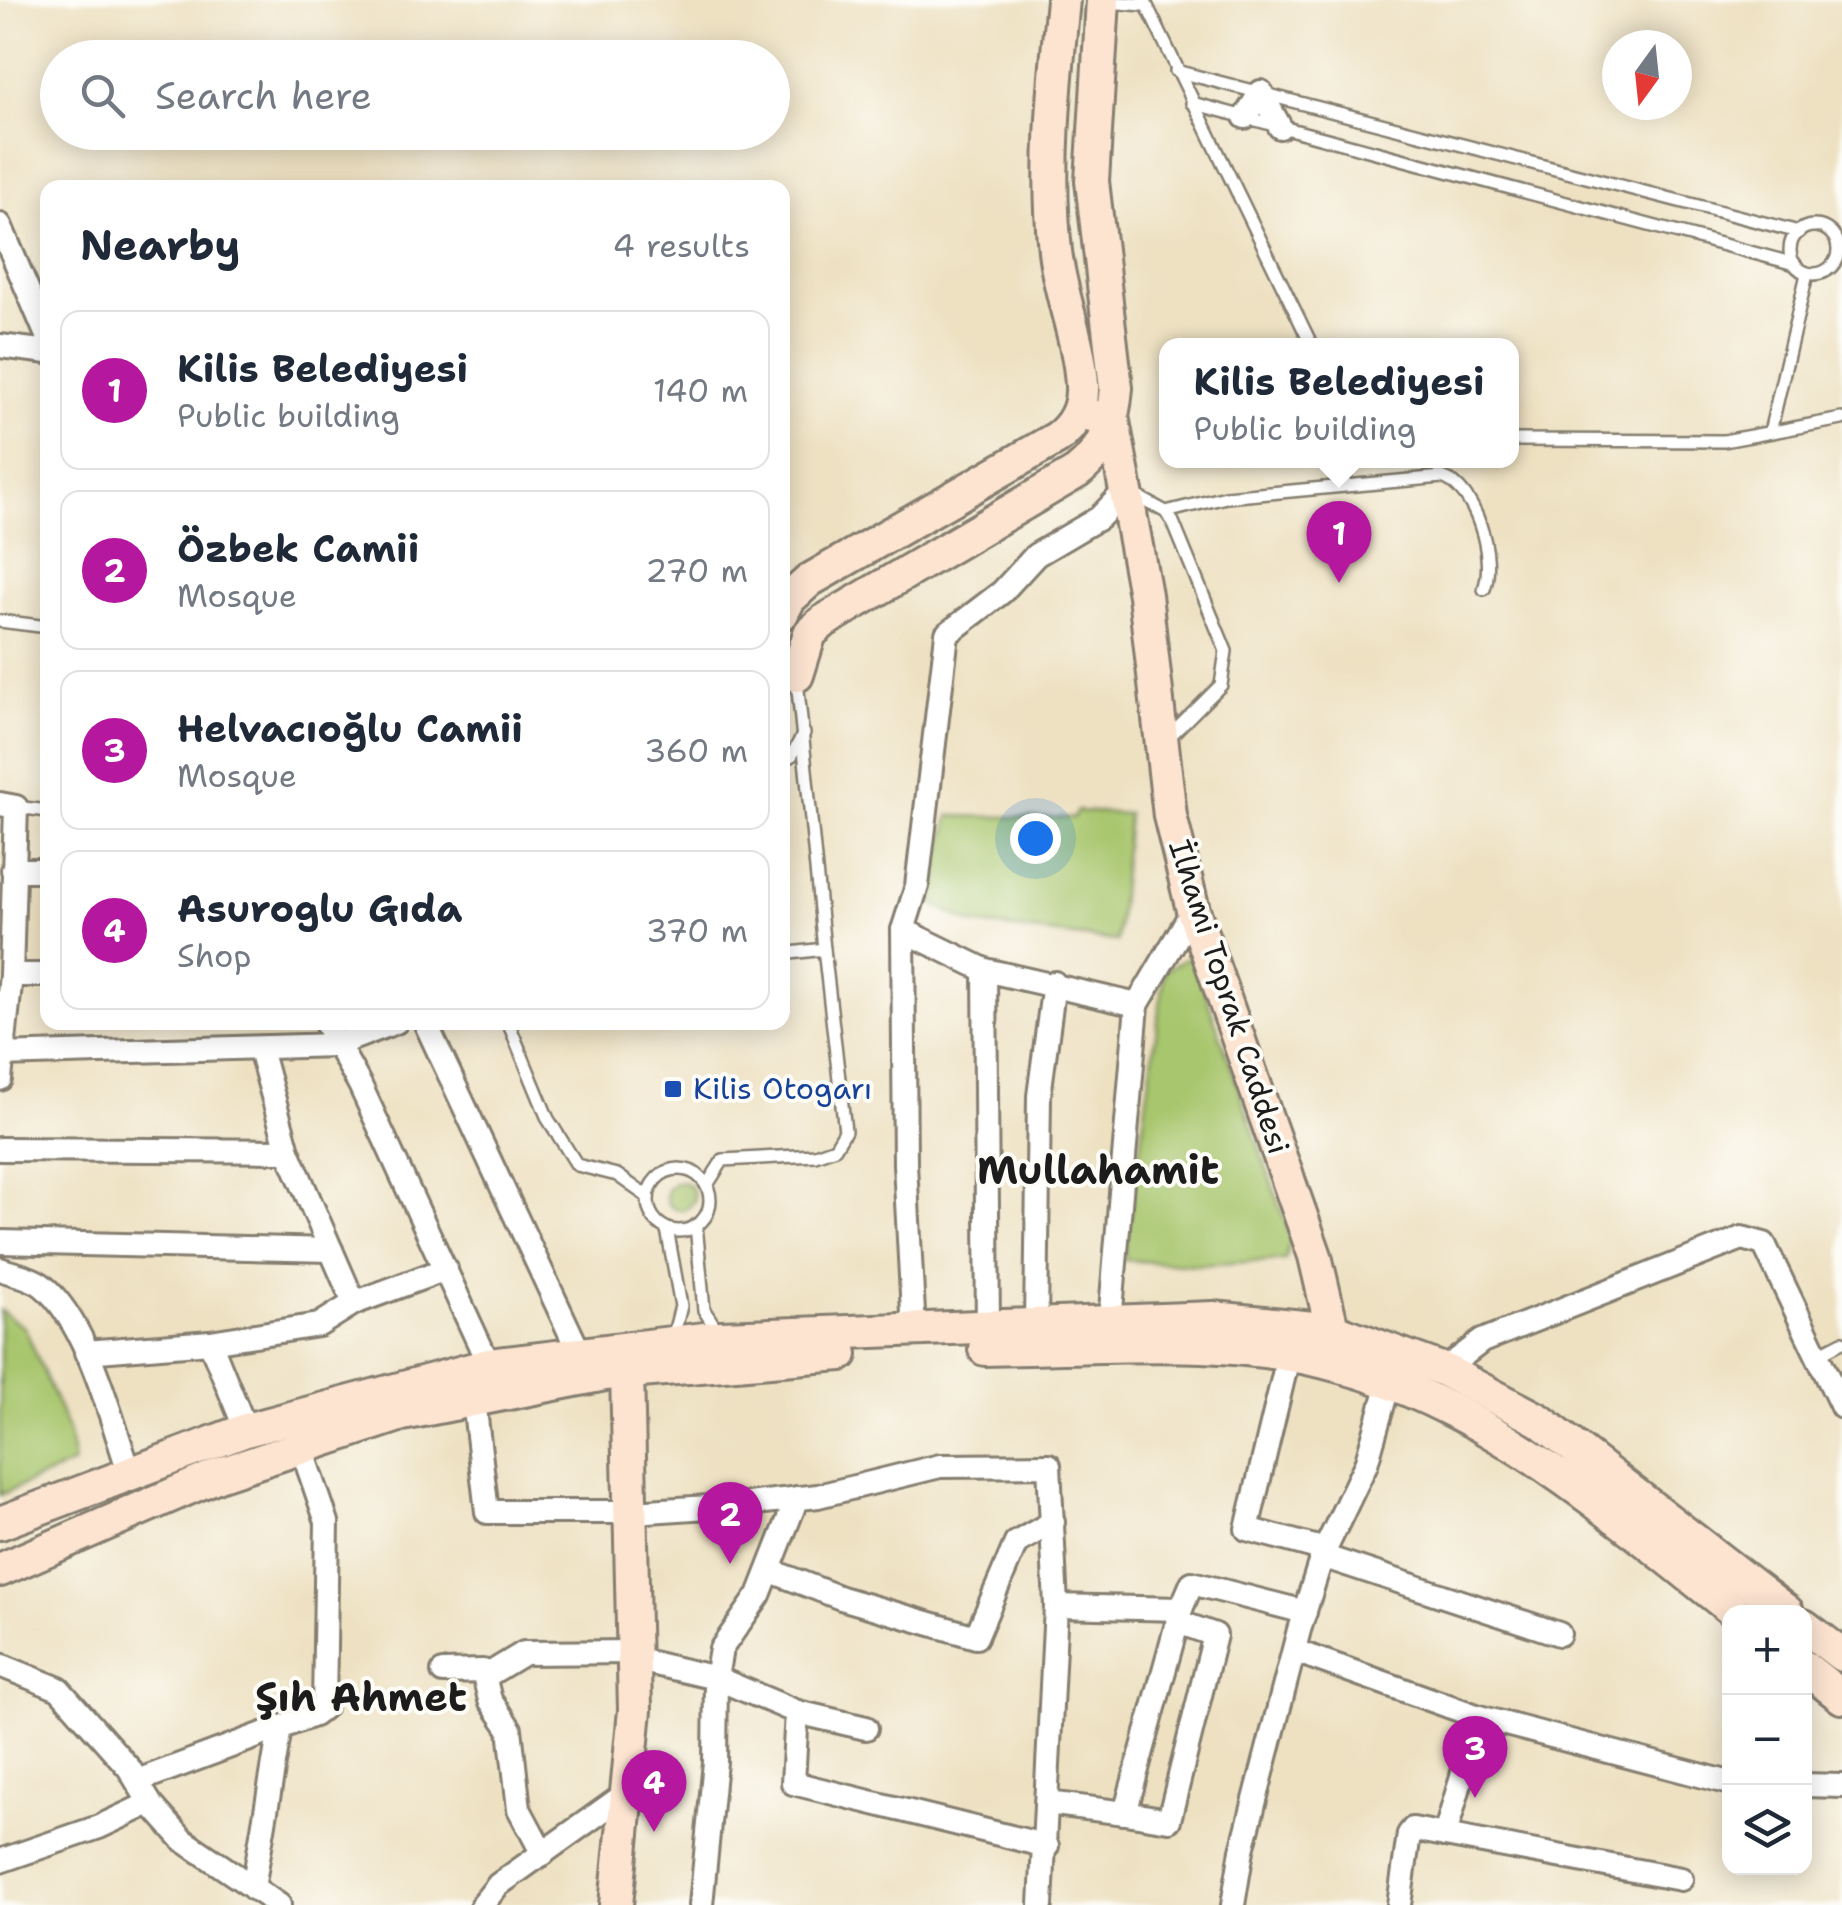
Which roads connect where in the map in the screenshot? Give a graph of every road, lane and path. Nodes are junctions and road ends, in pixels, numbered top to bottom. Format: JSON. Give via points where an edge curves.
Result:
{"nodes":[{"id":1,"x":1063,"y":0,"type":"edge"},
{"id":2,"x":1103,"y":1,"type":"edge"},
{"id":3,"x":1144,"y":3,"type":"edge"},
{"id":4,"x":1176,"y":70,"type":"junction"},
{"id":5,"x":1261,"y":92,"type":"junction"},
{"id":6,"x":1192,"y":102,"type":"junction"},
{"id":7,"x":1246,"y":117,"type":"junction"},
{"id":8,"x":1280,"y":127,"type":"junction"},
{"id":9,"x":0,"y":225,"type":"edge"},
{"id":10,"x":1799,"y":232,"type":"junction"},
{"id":11,"x":1839,"y":241,"type":"edge"},
{"id":12,"x":1794,"y":264,"type":"junction"},
{"id":13,"x":1827,"y":271,"type":"junction"},
{"id":14,"x":1808,"y":274,"type":"junction"},
{"id":15,"x":1842,"y":275,"type":"edge"},
{"id":16,"x":40,"y":319,"type":"edge"},
{"id":17,"x":1308,"y":338,"type":"edge"},
{"id":18,"x":0,"y":346,"type":"edge"},
{"id":19,"x":40,"y":351,"type":"edge"},
{"id":20,"x":1078,"y":413,"type":"junction"},
{"id":21,"x":1842,"y":419,"type":"edge"},
{"id":22,"x":1113,"y":421,"type":"junction"},
{"id":23,"x":1770,"y":432,"type":"junction"},
{"id":24,"x":1519,"y":440,"type":"edge"},
{"id":25,"x":1126,"y":490,"type":"junction"},
{"id":26,"x":1166,"y":512,"type":"junction"},
{"id":27,"x":1484,"y":589,"type":"dead end"},
{"id":28,"x":790,"y":598,"type":"edge"},
{"id":29,"x":0,"y":621,"type":"edge"},
{"id":30,"x":40,"y":626,"type":"edge"},
{"id":31,"x":790,"y":662,"type":"edge"},
{"id":32,"x":797,"y":676,"type":"junction"},
{"id":33,"x":804,"y":734,"type":"junction"},
{"id":34,"x":1161,"y":744,"type":"junction"},
{"id":35,"x":790,"y":756,"type":"edge"},
{"id":36,"x":8,"y":806,"type":"edge"},
{"id":37,"x":40,"y":810,"type":"edge"},
{"id":38,"x":12,"y":870,"type":"junction"},
{"id":39,"x":40,"y":870,"type":"edge"},
{"id":40,"x":1194,"y":910,"type":"junction"},
{"id":41,"x":903,"y":930,"type":"junction"},
{"id":42,"x":824,"y":949,"type":"junction"},
{"id":43,"x":790,"y":953,"type":"edge"},
{"id":44,"x":985,"y":970,"type":"junction"},
{"id":45,"x":11,"y":975,"type":"junction"},
{"id":46,"x":40,"y":976,"type":"edge"},
{"id":47,"x":1054,"y":983,"type":"junction"},
{"id":48,"x":1136,"y":1005,"type":"junction"},
{"id":49,"x":329,"y":1030,"type":"edge"},
{"id":50,"x":375,"y":1030,"type":"edge"},
{"id":51,"x":429,"y":1030,"type":"edge"},
{"id":52,"x":511,"y":1030,"type":"edge"},
{"id":53,"x":336,"y":1045,"type":"junction"},
{"id":54,"x":260,"y":1049,"type":"junction"},
{"id":55,"x":1,"y":1055,"type":"edge"},
{"id":56,"x":0,"y":1079,"type":"edge"},
{"id":57,"x":0,"y":1149,"type":"edge"},
{"id":58,"x":288,"y":1151,"type":"junction"},
{"id":59,"x":707,"y":1185,"type":"junction"},
{"id":60,"x":648,"y":1197,"type":"junction"},
{"id":61,"x":696,"y":1225,"type":"junction"},
{"id":62,"x":668,"y":1228,"type":"junction"},
{"id":63,"x":0,"y":1242,"type":"edge"},
{"id":64,"x":330,"y":1250,"type":"junction"},
{"id":65,"x":0,"y":1269,"type":"edge"},
{"id":66,"x":446,"y":1269,"type":"junction"},
{"id":67,"x":354,"y":1303,"type":"junction"},
{"id":68,"x":1110,"y":1322,"type":"junction"},
{"id":69,"x":1036,"y":1325,"type":"junction"},
{"id":70,"x":988,"y":1329,"type":"junction"},
{"id":71,"x":1334,"y":1330,"type":"junction"},
{"id":72,"x":914,"y":1332,"type":"junction"},
{"id":73,"x":721,"y":1336,"type":"junction"},
{"id":74,"x":1292,"y":1341,"type":"junction"},
{"id":75,"x":210,"y":1342,"type":"junction"},
{"id":76,"x":670,"y":1342,"type":"junction"},
{"id":77,"x":1842,"y":1342,"type":"edge"},
{"id":78,"x":86,"y":1352,"type":"junction"},
{"id":79,"x":579,"y":1352,"type":"junction"},
{"id":80,"x":1817,"y":1355,"type":"junction"},
{"id":81,"x":489,"y":1365,"type":"junction"},
{"id":82,"x":1339,"y":1366,"type":"junction"},
{"id":83,"x":1444,"y":1370,"type":"junction"},
{"id":84,"x":627,"y":1372,"type":"junction"},
{"id":85,"x":1389,"y":1383,"type":"junction"},
{"id":86,"x":474,"y":1401,"type":"junction"},
{"id":87,"x":1842,"y":1406,"type":"edge"},
{"id":88,"x":246,"y":1430,"type":"junction"},
{"id":89,"x":302,"y":1450,"type":"junction"},
{"id":90,"x":130,"y":1474,"type":"junction"},
{"id":91,"x":797,"y":1498,"type":"junction"},
{"id":92,"x":634,"y":1512,"type":"junction"},
{"id":93,"x":1054,"y":1522,"type":"junction"},
{"id":94,"x":0,"y":1524,"type":"edge"},
{"id":95,"x":1322,"y":1556,"type":"junction"},
{"id":96,"x":0,"y":1570,"type":"edge"},
{"id":97,"x":771,"y":1571,"type":"junction"},
{"id":98,"x":1726,"y":1605,"type":"edge"},
{"id":99,"x":1778,"y":1605,"type":"edge"},
{"id":100,"x":1056,"y":1606,"type":"junction"},
{"id":101,"x":1305,"y":1612,"type":"junction"},
{"id":102,"x":1179,"y":1615,"type":"junction"},
{"id":103,"x":1812,"y":1632,"type":"edge"},
{"id":104,"x":1559,"y":1634,"type":"dead end"},
{"id":105,"x":1295,"y":1652,"type":"junction"},
{"id":106,"x":1842,"y":1655,"type":"edge"},
{"id":107,"x":634,"y":1656,"type":"junction"},
{"id":108,"x":0,"y":1665,"type":"edge"},
{"id":109,"x":444,"y":1672,"type":"dead end"},
{"id":110,"x":1812,"y":1673,"type":"edge"},
{"id":111,"x":486,"y":1676,"type":"junction"},
{"id":112,"x":716,"y":1678,"type":"junction"},
{"id":113,"x":1842,"y":1697,"type":"edge"},
{"id":114,"x":797,"y":1712,"type":"junction"},
{"id":115,"x":1478,"y":1718,"type":"junction"},
{"id":116,"x":280,"y":1728,"type":"junction"},
{"id":117,"x":866,"y":1728,"type":"dead end"},
{"id":118,"x":137,"y":1781,"type":"junction"},
{"id":119,"x":1722,"y":1781,"type":"edge"},
{"id":120,"x":1812,"y":1785,"type":"edge"},
{"id":121,"x":1842,"y":1786,"type":"edge"},
{"id":122,"x":627,"y":1793,"type":"junction"},
{"id":123,"x":1047,"y":1803,"type":"junction"},
{"id":124,"x":150,"y":1804,"type":"junction"},
{"id":125,"x":1125,"y":1812,"type":"junction"},
{"id":126,"x":1445,"y":1835,"type":"junction"},
{"id":127,"x":1047,"y":1846,"type":"junction"},
{"id":128,"x":542,"y":1854,"type":"junction"},
{"id":129,"x":0,"y":1860,"type":"edge"},
{"id":130,"x":1681,"y":1880,"type":"dead end"},
{"id":131,"x":253,"y":1888,"type":"junction"},
{"id":132,"x":279,"y":1905,"type":"edge"},
{"id":133,"x":482,"y":1905,"type":"edge"},
{"id":134,"x":616,"y":1905,"type":"edge"},
{"id":135,"x":701,"y":1905,"type":"edge"},
{"id":136,"x":1041,"y":1905,"type":"edge"},
{"id":137,"x":1233,"y":1905,"type":"edge"},
{"id":138,"x":1399,"y":1905,"type":"edge"}],
"edges":[{"from":1,"to":20,"type":"main road","via":[[1052,131],[1055,250],[1082,387]]},
{"from":2,"to":3,"type":"lane"},
{"from":2,"to":22,"type":"main road","name":"İlhami Toprak Caddesi","via":[[1092,181],[1116,388]]},
{"from":3,"to":4,"type":"lane"},
{"from":4,"to":5,"type":"lane"},
{"from":4,"to":6,"type":"lane"},
{"from":5,"to":7,"type":"street"},
{"from":5,"to":8,"type":"street"},
{"from":5,"to":10,"type":"lane"},
{"from":6,"to":7,"type":"lane"},
{"from":6,"to":17,"type":"lane"},
{"from":7,"to":8,"type":"lane"},
{"from":8,"to":12,"type":"lane"},
{"from":9,"to":16,"type":"street"},
{"from":10,"to":11,"type":"lane","via":[[1818,226]]},
{"from":10,"to":12,"type":"lane","via":[[1790,249]]},
{"from":11,"to":13,"type":"lane"},
{"from":12,"to":14,"type":"lane"},
{"from":13,"to":14,"type":"lane"},
{"from":13,"to":15,"type":"lane"},
{"from":14,"to":23,"type":"lane"},
{"from":18,"to":19,"type":"street"},
{"from":20,"to":22,"type":"main road"},
{"from":20,"to":28,"type":"main road","via":[[1057,438],[810,580]]},
{"from":21,"to":23,"type":"lane"},
{"from":22,"to":25,"type":"main road","name":"İlhami Toprak Caddesi"},
{"from":22,"to":32,"type":"main road","via":[[1094,458],[1077,472],[824,621],[810,634]]},
{"from":23,"to":24,"type":"lane","via":[[1724,441]]},
{"from":25,"to":26,"type":"lane"},
{"from":25,"to":34,"type":"main road","name":"İlhami Toprak Caddesi"},
{"from":25,"to":41,"type":"street","via":[[1099,518],[1036,555],[1002,592],[946,634],[917,886]]},
{"from":26,"to":27,"type":"lane","via":[[1226,497],[1442,477],[1453,480],[1472,508],[1488,556]]},
{"from":26,"to":34,"type":"lane","via":[[1226,651],[1221,685]]},
{"from":29,"to":30,"type":"lane"},
{"from":31,"to":32,"type":"main road"},
{"from":32,"to":33,"type":"lane"},
{"from":33,"to":35,"type":"lane"},
{"from":33,"to":42,"type":"lane"},
{"from":34,"to":40,"type":"main road","name":"İlhami Toprak Caddesi","via":[[1170,816]]},
{"from":36,"to":37,"type":"lane"},
{"from":36,"to":38,"type":"street"},
{"from":38,"to":39,"type":"street"},
{"from":38,"to":45,"type":"street"},
{"from":40,"to":48,"type":"street"},
{"from":40,"to":71,"type":"main road","name":"İlhami Toprak Caddesi","via":[[1286,1168]]},
{"from":41,"to":44,"type":"street"},
{"from":41,"to":72,"type":"street"},
{"from":42,"to":43,"type":"lane"},
{"from":42,"to":59,"type":"lane","via":[[845,1131],[835,1148],[815,1155],[723,1160]]},
{"from":44,"to":47,"type":"street"},
{"from":44,"to":70,"type":"street"},
{"from":45,"to":46,"type":"street"},
{"from":45,"to":55,"type":"street"},
{"from":47,"to":48,"type":"street"},
{"from":47,"to":69,"type":"street","via":[[1040,1096]]},
{"from":48,"to":68,"type":"street"},
{"from":49,"to":53,"type":"street"},
{"from":50,"to":53,"type":"street"},
{"from":51,"to":79,"type":"street"},
{"from":52,"to":60,"type":"lane","via":[[548,1118],[577,1165],[617,1175]]},
{"from":53,"to":54,"type":"street"},
{"from":53,"to":66,"type":"street"},
{"from":54,"to":55,"type":"street"},
{"from":54,"to":58,"type":"street"},
{"from":55,"to":56,"type":"street"},
{"from":57,"to":58,"type":"street"},
{"from":58,"to":64,"type":"street"},
{"from":59,"to":60,"type":"lane","via":[[692,1171],[673,1169],[656,1179]]},
{"from":59,"to":61,"type":"lane","via":[[710,1203]]},
{"from":60,"to":62,"type":"lane","via":[[652,1216]]},
{"from":61,"to":62,"type":"lane"},
{"from":61,"to":73,"type":"lane","via":[[704,1310]]},
{"from":62,"to":76,"type":"lane","via":[[681,1306]]},
{"from":63,"to":64,"type":"street"},
{"from":64,"to":67,"type":"street"},
{"from":65,"to":78,"type":"street","via":[[42,1284]]},
{"from":66,"to":67,"type":"street"},
{"from":66,"to":81,"type":"street"},
{"from":67,"to":75,"type":"street","via":[[320,1325]]},
{"from":68,"to":69,"type":"main road"},
{"from":68,"to":74,"type":"main road","via":[[1214,1318]]},
{"from":69,"to":70,"type":"main road"},
{"from":70,"to":72,"type":"main road"},
{"from":71,"to":74,"type":"main road"},
{"from":71,"to":82,"type":"main road","name":"İlhami Toprak Caddesi"},
{"from":71,"to":83,"type":"main road"},
{"from":72,"to":73,"type":"main road"},
{"from":73,"to":76,"type":"main road"},
{"from":74,"to":82,"type":"main road"},
{"from":74,"to":84,"type":"main road","via":[[891,1350]]},
{"from":74,"to":95,"type":"street","via":[[1247,1529],[1322,1548]]},
{"from":75,"to":78,"type":"street"},
{"from":75,"to":88,"type":"street"},
{"from":76,"to":79,"type":"main road"},
{"from":77,"to":80,"type":"lane"},
{"from":78,"to":90,"type":"street"},
{"from":79,"to":81,"type":"main road"},
{"from":80,"to":83,"type":"street","via":[[1764,1244],[1742,1238],[1482,1341]]},
{"from":80,"to":87,"type":"street"},
{"from":81,"to":88,"type":"main road"},
{"from":82,"to":85,"type":"main road"},
{"from":83,"to":99,"type":"main road","via":[[1539,1420]]},
{"from":84,"to":86,"type":"main road"},
{"from":84,"to":92,"type":"main road"},
{"from":85,"to":95,"type":"street","via":[[1366,1464]]},
{"from":85,"to":98,"type":"main road","via":[[1458,1412],[1598,1504]]},
{"from":86,"to":89,"type":"main road","via":[[402,1414]]},
{"from":86,"to":92,"type":"street","via":[[487,1512]]},
{"from":88,"to":90,"type":"main road"},
{"from":89,"to":96,"type":"main road","via":[[218,1475]]},
{"from":89,"to":116,"type":"street","via":[[327,1522],[324,1706]]},
{"from":90,"to":94,"type":"main road"},
{"from":91,"to":92,"type":"street"},
{"from":91,"to":93,"type":"street","via":[[940,1466],[1049,1465]]},
{"from":91,"to":97,"type":"street"},
{"from":92,"to":107,"type":"main road"},
{"from":93,"to":97,"type":"street","via":[[1016,1543],[976,1637]]},
{"from":93,"to":100,"type":"street"},
{"from":95,"to":101,"type":"street"},
{"from":95,"to":104,"type":"street"},
{"from":97,"to":112,"type":"street","via":[[722,1649]]},
{"from":100,"to":102,"type":"street"},
{"from":100,"to":123,"type":"street"},
{"from":101,"to":102,"type":"street","via":[[1192,1584]]},
{"from":101,"to":105,"type":"street"},
{"from":102,"to":125,"type":"street"},
{"from":102,"to":125,"type":"street","via":[[1215,1634],[1170,1820]]},
{"from":103,"to":106,"type":"main road"},
{"from":105,"to":115,"type":"street"},
{"from":105,"to":137,"type":"street"},
{"from":107,"to":111,"type":"street","via":[[524,1654]]},
{"from":107,"to":112,"type":"street"},
{"from":107,"to":122,"type":"main road"},
{"from":108,"to":118,"type":"street","via":[[59,1689]]},
{"from":109,"to":111,"type":"street","via":[[471,1668]]},
{"from":110,"to":113,"type":"main road"},
{"from":111,"to":128,"type":"street","via":[[490,1700],[510,1729],[519,1808]]},
{"from":112,"to":114,"type":"street"},
{"from":112,"to":135,"type":"street","via":[[716,1762]]},
{"from":114,"to":117,"type":"street"},
{"from":114,"to":127,"type":"street","via":[[793,1783]]},
{"from":115,"to":119,"type":"street"},
{"from":115,"to":126,"type":"street"},
{"from":116,"to":118,"type":"street"},
{"from":116,"to":131,"type":"street"},
{"from":118,"to":124,"type":"street"},
{"from":120,"to":121,"type":"street"},
{"from":122,"to":128,"type":"street"},
{"from":122,"to":134,"type":"main road"},
{"from":123,"to":125,"type":"street"},
{"from":123,"to":127,"type":"street"},
{"from":124,"to":129,"type":"street"},
{"from":124,"to":131,"type":"street","via":[[183,1840]]},
{"from":126,"to":130,"type":"street"},
{"from":126,"to":138,"type":"street","via":[[1413,1829],[1408,1834]]},
{"from":127,"to":136,"type":"street"},
{"from":128,"to":133,"type":"street"},
{"from":131,"to":132,"type":"street"}]}
